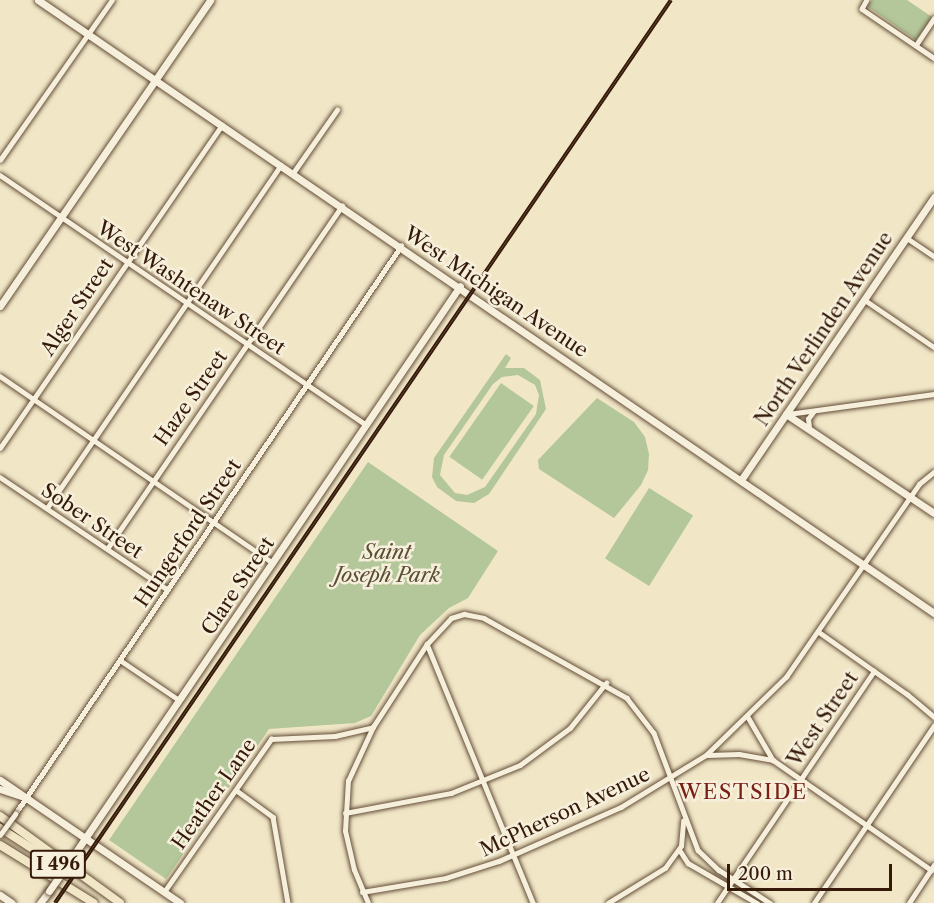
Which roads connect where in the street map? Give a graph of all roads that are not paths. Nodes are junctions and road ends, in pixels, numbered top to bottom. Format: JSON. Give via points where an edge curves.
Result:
{"nodes":[{"id":1,"x":38,"y":0,"type":"edge"},
{"id":2,"x":112,"y":0,"type":"edge"},
{"id":3,"x":210,"y":0,"type":"edge"},
{"id":4,"x":867,"y":0,"type":"edge"},
{"id":5,"x":934,"y":18,"type":"edge"},
{"id":6,"x":86,"y":33,"type":"junction"},
{"id":7,"x":916,"y":45,"type":"junction"},
{"id":8,"x":934,"y":58,"type":"edge"},
{"id":9,"x":155,"y":79,"type":"junction"},
{"id":10,"x":337,"y":110,"type":"dead end"},
{"id":11,"x":222,"y":125,"type":"junction"},
{"id":12,"x":0,"y":160,"type":"edge"},
{"id":13,"x":281,"y":165,"type":"junction"},
{"id":14,"x":293,"y":173,"type":"junction"},
{"id":15,"x":0,"y":175,"type":"edge"},
{"id":16,"x":934,"y":197,"type":"edge"},
{"id":17,"x":342,"y":206,"type":"junction"},
{"id":18,"x":60,"y":217,"type":"junction"},
{"id":19,"x":907,"y":238,"type":"junction"},
{"id":20,"x":401,"y":246,"type":"junction"},
{"id":21,"x":934,"y":256,"type":"edge"},
{"id":22,"x":125,"y":262,"type":"junction"},
{"id":23,"x":460,"y":286,"type":"junction"},
{"id":24,"x":865,"y":300,"type":"junction"},
{"id":25,"x":185,"y":303,"type":"junction"},
{"id":26,"x":0,"y":306,"type":"edge"},
{"id":27,"x":247,"y":344,"type":"junction"},
{"id":28,"x":934,"y":347,"type":"edge"},
{"id":29,"x":0,"y":376,"type":"edge"},
{"id":30,"x":307,"y":385,"type":"junction"},
{"id":31,"x":934,"y":394,"type":"edge"},
{"id":32,"x":33,"y":399,"type":"junction"},
{"id":33,"x":815,"y":410,"type":"junction"},
{"id":34,"x":786,"y":414,"type":"junction"},
{"id":35,"x":366,"y":425,"type":"junction"},
{"id":36,"x":810,"y":430,"type":"junction"},
{"id":37,"x":93,"y":440,"type":"junction"},
{"id":38,"x":0,"y":448,"type":"edge"},
{"id":39,"x":934,"y":472,"type":"edge"},
{"id":40,"x":0,"y":477,"type":"edge"},
{"id":41,"x":153,"y":480,"type":"junction"},
{"id":42,"x":741,"y":480,"type":"junction"},
{"id":43,"x":909,"y":498,"type":"junction"},
{"id":44,"x":47,"y":508,"type":"junction"},
{"id":45,"x":934,"y":513,"type":"edge"},
{"id":46,"x":213,"y":522,"type":"junction"},
{"id":47,"x":107,"y":549,"type":"junction"},
{"id":48,"x":273,"y":563,"type":"junction"},
{"id":49,"x":863,"y":565,"type":"junction"},
{"id":50,"x":168,"y":590,"type":"junction"},
{"id":51,"x":934,"y":614,"type":"edge"},
{"id":52,"x":819,"y":632,"type":"junction"},
{"id":53,"x":427,"y":644,"type":"junction"},
{"id":54,"x":120,"y":660,"type":"junction"},
{"id":55,"x":874,"y":671,"type":"junction"},
{"id":56,"x":606,"y":684,"type":"junction"},
{"id":57,"x":179,"y":700,"type":"junction"},
{"id":58,"x":748,"y":717,"type":"junction"},
{"id":59,"x":934,"y":717,"type":"edge"},
{"id":60,"x":934,"y":726,"type":"edge"},
{"id":61,"x":373,"y":727,"type":"junction"},
{"id":62,"x":706,"y":755,"type":"junction"},
{"id":63,"x":773,"y":760,"type":"junction"},
{"id":64,"x":670,"y":779,"type":"junction"},
{"id":65,"x":0,"y":780,"type":"edge"},
{"id":66,"x":799,"y":780,"type":"junction"},
{"id":67,"x":483,"y":783,"type":"junction"},
{"id":68,"x":0,"y":789,"type":"edge"},
{"id":69,"x":236,"y":790,"type":"junction"},
{"id":70,"x":26,"y":798,"type":"junction"},
{"id":71,"x":345,"y":813,"type":"junction"},
{"id":72,"x":0,"y":816,"type":"edge"},
{"id":73,"x":684,"y":818,"type":"junction"},
{"id":74,"x":866,"y":826,"type":"junction"},
{"id":75,"x":0,"y":828,"type":"edge"},
{"id":76,"x":0,"y":836,"type":"edge"},
{"id":77,"x":85,"y":838,"type":"junction"},
{"id":78,"x":0,"y":845,"type":"edge"},
{"id":79,"x":679,"y":849,"type":"junction"},
{"id":80,"x":513,"y":855,"type":"junction"},
{"id":81,"x":933,"y":867,"type":"edge"},
{"id":82,"x":733,"y":880,"type":"junction"},
{"id":83,"x":729,"y":885,"type":"junction"},
{"id":84,"x":164,"y":892,"type":"junction"},
{"id":85,"x":362,"y":892,"type":"junction"},
{"id":86,"x":0,"y":895,"type":"edge"},
{"id":87,"x":12,"y":903,"type":"edge"},
{"id":88,"x":40,"y":903,"type":"edge"},
{"id":89,"x":94,"y":903,"type":"edge"},
{"id":90,"x":114,"y":903,"type":"edge"},
{"id":91,"x":120,"y":903,"type":"edge"},
{"id":92,"x":180,"y":903,"type":"edge"},
{"id":93,"x":288,"y":903,"type":"edge"},
{"id":94,"x":368,"y":903,"type":"edge"},
{"id":95,"x":533,"y":903,"type":"edge"},
{"id":96,"x":608,"y":903,"type":"edge"},
{"id":97,"x":717,"y":903,"type":"edge"},
{"id":98,"x":757,"y":903,"type":"edge"},
{"id":99,"x":770,"y":903,"type":"edge"},
{"id":100,"x":814,"y":903,"type":"edge"},
{"id":101,"x":909,"y":903,"type":"edge"}],
"edges":[{"from":1,"to":6,"type":"street","name":"West Michigan Avenue"},
{"from":2,"to":6,"type":"street"},
{"from":3,"to":9,"type":"street"},
{"from":4,"to":7,"type":"street","via":[[862,9]]},
{"from":5,"to":7,"type":"street"},
{"from":6,"to":9,"type":"street","name":"West Michigan Avenue"},
{"from":6,"to":12,"type":"street"},
{"from":7,"to":8,"type":"street"},
{"from":9,"to":11,"type":"street","name":"West Michigan Avenue"},
{"from":9,"to":18,"type":"street"},
{"from":10,"to":14,"type":"street"},
{"from":11,"to":13,"type":"street","name":"West Michigan Avenue"},
{"from":11,"to":22,"type":"street","name":"Alger Street"},
{"from":13,"to":14,"type":"street","name":"West Michigan Avenue"},
{"from":13,"to":25,"type":"street"},
{"from":14,"to":17,"type":"street","name":"West Michigan Avenue"},
{"from":15,"to":18,"type":"street","name":"West Washtenaw Street"},
{"from":16,"to":19,"type":"street","name":"North Verlinden Avenue"},
{"from":17,"to":20,"type":"street","name":"West Michigan Avenue"},
{"from":17,"to":27,"type":"street","name":"Haze Street"},
{"from":18,"to":22,"type":"street","name":"West Washtenaw Street"},
{"from":18,"to":26,"type":"street"},
{"from":19,"to":21,"type":"street"},
{"from":19,"to":24,"type":"street","name":"North Verlinden Avenue"},
{"from":20,"to":23,"type":"street","name":"West Michigan Avenue"},
{"from":20,"to":30,"type":"street","name":"Hungerford Street"},
{"from":22,"to":25,"type":"street","name":"West Washtenaw Street"},
{"from":22,"to":32,"type":"street","name":"Alger Street"},
{"from":23,"to":35,"type":"street","name":"Clare Street"},
{"from":23,"to":42,"type":"street","name":"West Michigan Avenue"},
{"from":24,"to":28,"type":"street"},
{"from":24,"to":34,"type":"street","name":"North Verlinden Avenue"},
{"from":25,"to":27,"type":"street","name":"West Washtenaw Street"},
{"from":25,"to":37,"type":"street"},
{"from":27,"to":30,"type":"street","name":"West Washtenaw Street"},
{"from":27,"to":41,"type":"street","name":"Haze Street"},
{"from":29,"to":32,"type":"street"},
{"from":30,"to":35,"type":"street","name":"West Washtenaw Street"},
{"from":30,"to":46,"type":"street","name":"Hungerford Street"},
{"from":31,"to":33,"type":"street"},
{"from":32,"to":37,"type":"street"},
{"from":32,"to":38,"type":"street","name":"Alger Street"},
{"from":33,"to":34,"type":"street"},
{"from":33,"to":36,"type":"street","via":[[808,419]]},
{"from":34,"to":36,"type":"street"},
{"from":34,"to":42,"type":"street","name":"North Verlinden Avenue"},
{"from":35,"to":48,"type":"street","name":"Clare Street"},
{"from":36,"to":43,"type":"street"},
{"from":37,"to":41,"type":"street"},
{"from":37,"to":44,"type":"street"},
{"from":39,"to":43,"type":"street","name":"McPherson Avenue"},
{"from":40,"to":44,"type":"street","name":"Sober Street"},
{"from":41,"to":46,"type":"street"},
{"from":41,"to":47,"type":"street","name":"Haze Street"},
{"from":42,"to":49,"type":"street","name":"West Michigan Avenue"},
{"from":43,"to":45,"type":"street"},
{"from":43,"to":49,"type":"street","name":"McPherson Avenue"},
{"from":44,"to":47,"type":"street","name":"Sober Street"},
{"from":46,"to":48,"type":"street"},
{"from":46,"to":50,"type":"street","name":"Hungerford Street"},
{"from":47,"to":50,"type":"street","name":"Sober Street"},
{"from":48,"to":57,"type":"street","name":"Clare Street"},
{"from":49,"to":51,"type":"street","name":"West Michigan Avenue"},
{"from":49,"to":52,"type":"street","name":"McPherson Avenue"},
{"from":50,"to":54,"type":"street","name":"Hungerford Street"},
{"from":52,"to":55,"type":"street"},
{"from":52,"to":58,"type":"street","name":"McPherson Avenue","via":[[786,677]]},
{"from":53,"to":56,"type":"street","via":[[451,618],[470,614]]},
{"from":53,"to":61,"type":"street"},
{"from":53,"to":67,"type":"street"},
{"from":54,"to":57,"type":"street"},
{"from":54,"to":70,"type":"street","name":"Hungerford Street"},
{"from":55,"to":59,"type":"street"},
{"from":55,"to":66,"type":"street","name":"West Street"},
{"from":56,"to":64,"type":"street","via":[[627,698],[646,719]]},
{"from":56,"to":67,"type":"street","via":[[558,740]]},
{"from":57,"to":77,"type":"street","name":"Clare Street"},
{"from":58,"to":62,"type":"street","name":"McPherson Avenue"},
{"from":58,"to":63,"type":"street"},
{"from":60,"to":74,"type":"street"},
{"from":61,"to":69,"type":"street","name":"Heather Lane","via":[[335,736],[271,739]]},
{"from":61,"to":71,"type":"street","via":[[348,782]]},
{"from":62,"to":63,"type":"street","via":[[739,754]]},
{"from":62,"to":64,"type":"street","name":"McPherson Avenue"},
{"from":63,"to":66,"type":"street"},
{"from":64,"to":73,"type":"street"},
{"from":64,"to":80,"type":"street","name":"McPherson Avenue","via":[[621,807]]},
{"from":65,"to":70,"type":"street"},
{"from":66,"to":74,"type":"street"},
{"from":66,"to":82,"type":"street","name":"West Street"},
{"from":67,"to":71,"type":"street"},
{"from":67,"to":80,"type":"street"},
{"from":68,"to":70,"type":"street"},
{"from":69,"to":84,"type":"street","name":"Heather Lane"},
{"from":69,"to":93,"type":"street","via":[[273,817]]},
{"from":70,"to":76,"type":"street","name":"Hungerford Street","bridge":true},
{"from":70,"to":77,"type":"street"},
{"from":71,"to":85,"type":"street","via":[[349,853]]},
{"from":72,"to":91,"type":"highway"},
{"from":73,"to":79,"type":"street"},
{"from":73,"to":82,"type":"street","via":[[703,857]]},
{"from":74,"to":81,"type":"street"},
{"from":74,"to":100,"type":"street"},
{"from":75,"to":90,"type":"highway","number":"I 496"},
{"from":77,"to":84,"type":"street"},
{"from":77,"to":88,"type":"street","name":"Clare Street","bridge":true},
{"from":78,"to":89,"type":"highway","number":"I 496"},
{"from":79,"to":83,"type":"street","via":[[688,863]]},
{"from":79,"to":96,"type":"street","via":[[665,868]]},
{"from":80,"to":85,"type":"street","name":"McPherson Avenue","via":[[446,878]]},
{"from":80,"to":95,"type":"street"},
{"from":81,"to":101,"type":"street"},
{"from":82,"to":83,"type":"street","name":"West Street"},
{"from":82,"to":99,"type":"street"},
{"from":83,"to":97,"type":"street","name":"West Street"},
{"from":83,"to":98,"type":"street"},
{"from":84,"to":92,"type":"street"},
{"from":85,"to":94,"type":"street"},
{"from":86,"to":87,"type":"street"}]}
